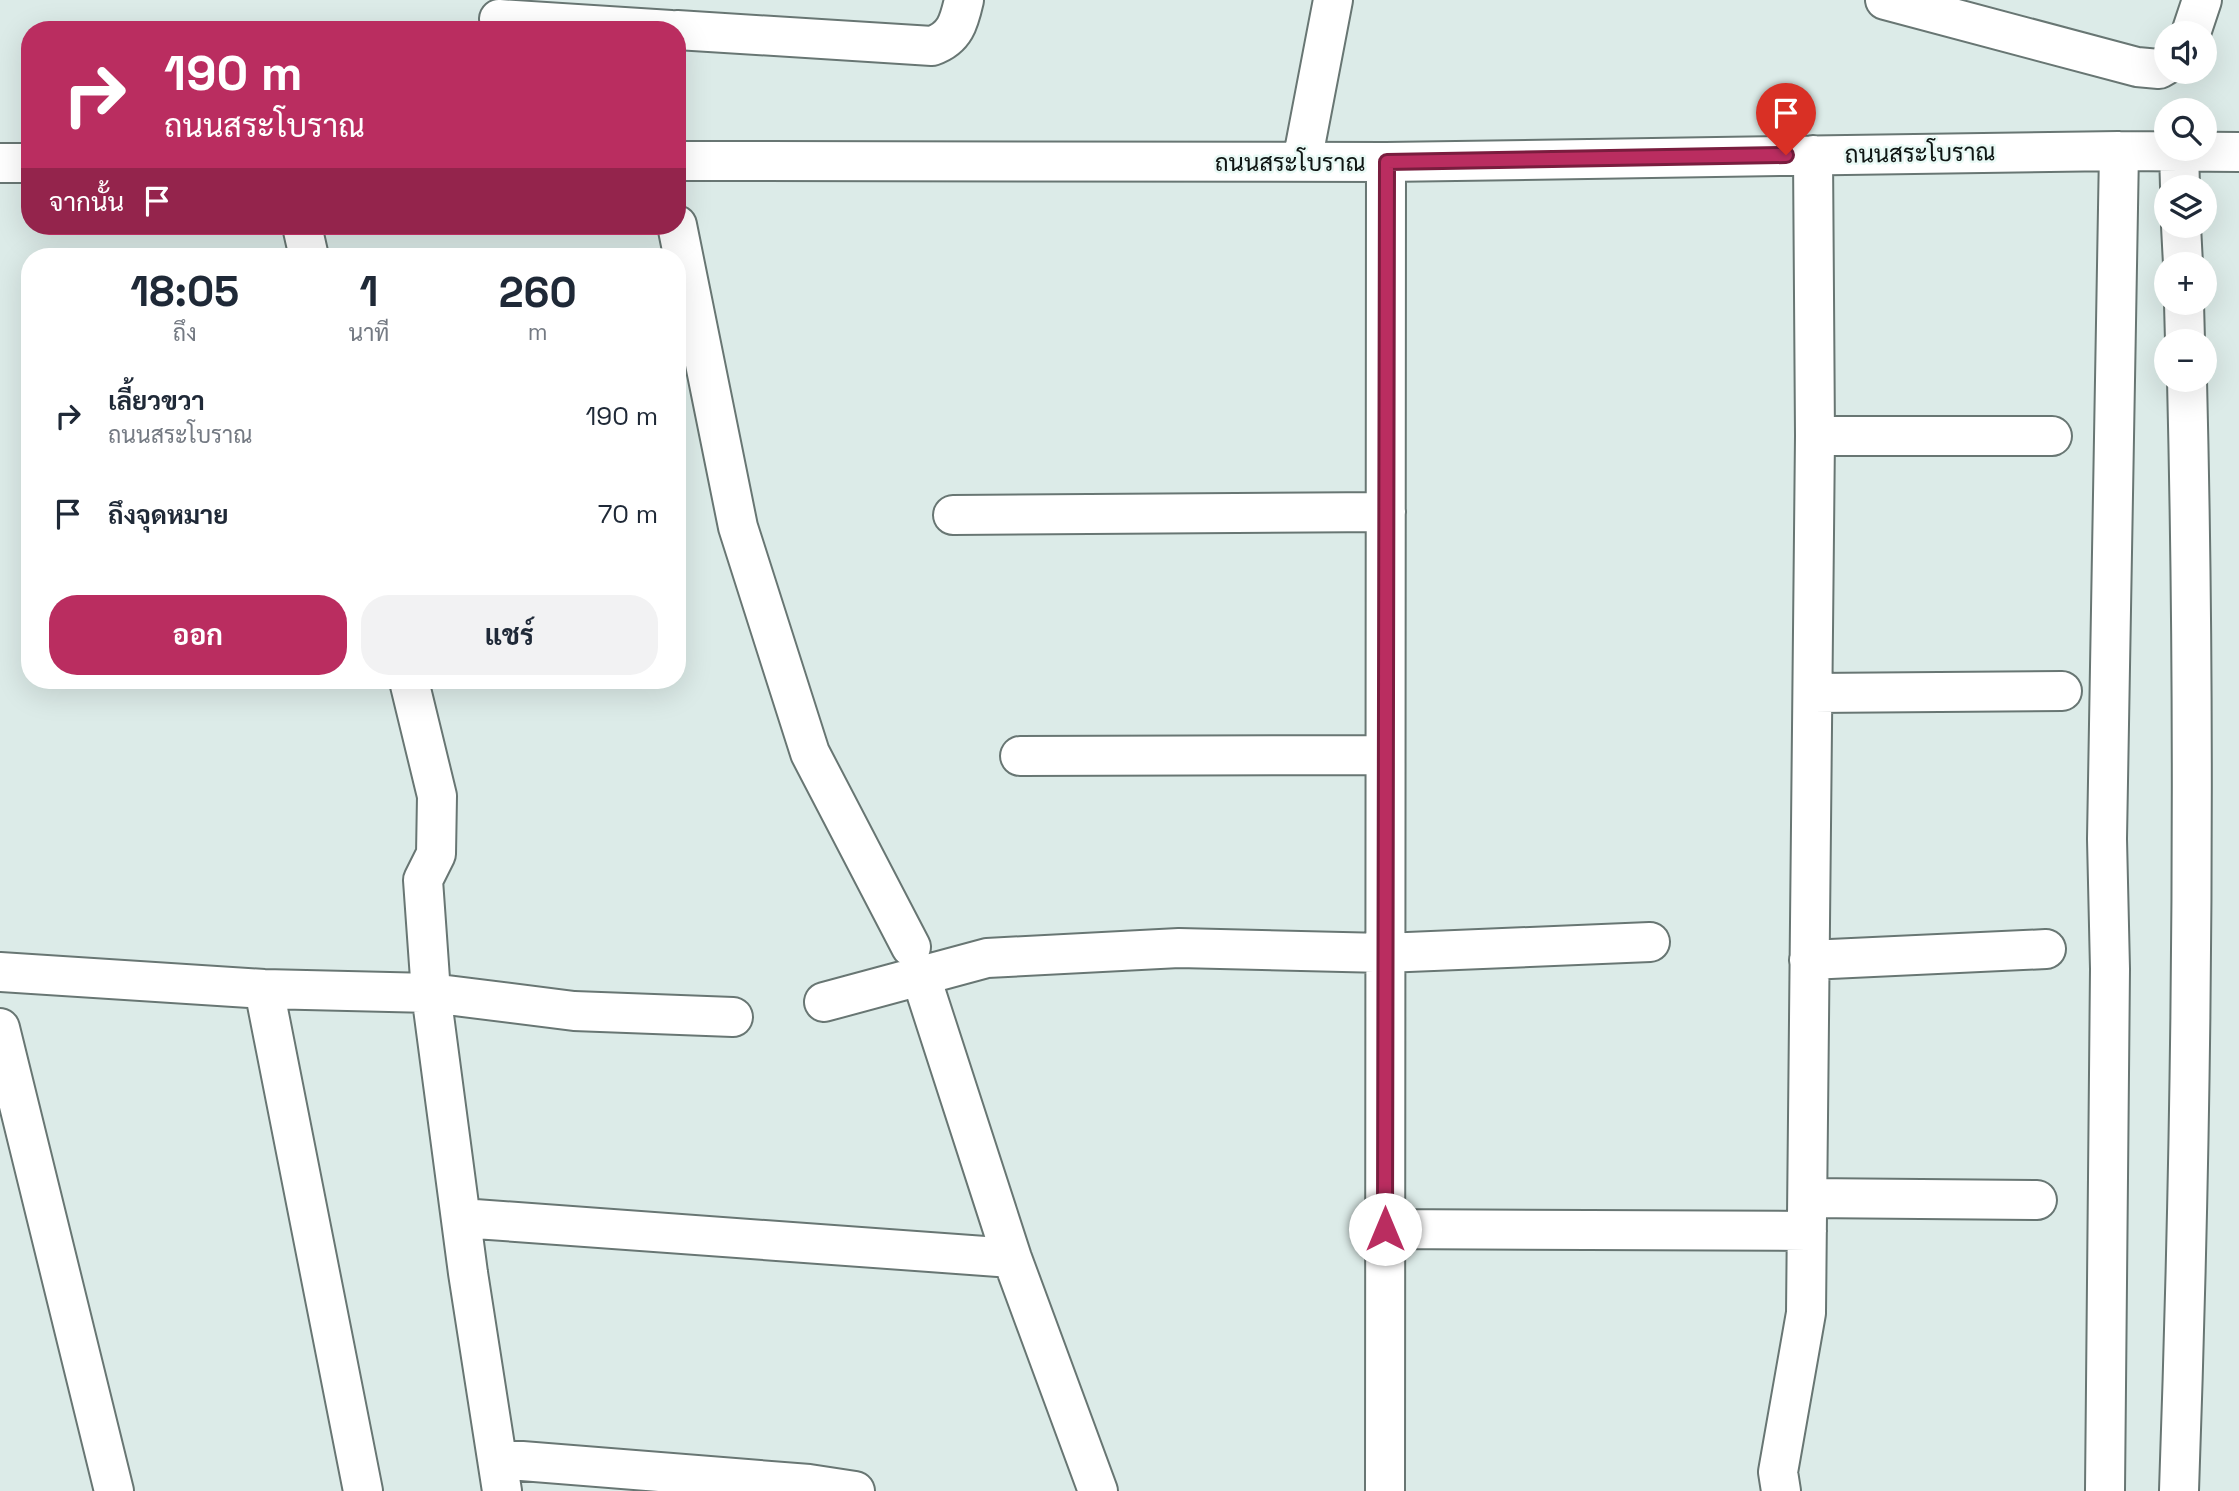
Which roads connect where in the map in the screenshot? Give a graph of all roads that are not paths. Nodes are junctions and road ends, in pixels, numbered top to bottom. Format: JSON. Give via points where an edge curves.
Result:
{"nodes":[{"id":1,"x":964,"y":0,"type":"edge"},
{"id":2,"x":1333,"y":0,"type":"edge"},
{"id":3,"x":1885,"y":0,"type":"edge"},
{"id":4,"x":2202,"y":0,"type":"edge"},
{"id":5,"x":499,"y":16,"type":"edge"},
{"id":6,"x":560,"y":21,"type":"edge"},
{"id":7,"x":2195,"y":21,"type":"edge"},
{"id":8,"x":686,"y":31,"type":"edge"},
{"id":9,"x":2154,"y":68,"type":"edge"},
{"id":10,"x":2119,"y":150,"type":"junction"},
{"id":11,"x":2239,"y":152,"type":"edge"},
{"id":12,"x":1813,"y":155,"type":"junction"},
{"id":13,"x":686,"y":161,"type":"edge"},
{"id":14,"x":1302,"y":162,"type":"junction"},
{"id":15,"x":1387,"y":162,"type":"junction"},
{"id":16,"x":0,"y":163,"type":"edge"},
{"id":17,"x":21,"y":163,"type":"edge"},
{"id":18,"x":2179,"y":169,"type":"edge"},
{"id":19,"x":686,"y":270,"type":"edge"},
{"id":20,"x":2187,"y":392,"type":"edge"},
{"id":21,"x":1815,"y":436,"type":"junction"},
{"id":22,"x":2052,"y":436,"type":"dead end"},
{"id":23,"x":1386,"y":512,"type":"junction"},
{"id":24,"x":953,"y":515,"type":"dead end"},
{"id":25,"x":411,"y":689,"type":"edge"},
{"id":26,"x":2062,"y":691,"type":"dead end"},
{"id":27,"x":1812,"y":693,"type":"junction"},
{"id":28,"x":1385,"y":755,"type":"junction"},
{"id":29,"x":1020,"y":756,"type":"dead end"},
{"id":30,"x":1650,"y":942,"type":"dead end"},
{"id":31,"x":2046,"y":949,"type":"dead end"},
{"id":32,"x":1384,"y":953,"type":"junction"},
{"id":33,"x":1809,"y":960,"type":"junction"},
{"id":34,"x":916,"y":962,"type":"junction"},
{"id":35,"x":0,"y":972,"type":"edge"},
{"id":36,"x":264,"y":989,"type":"junction"},
{"id":37,"x":431,"y":993,"type":"junction"},
{"id":38,"x":824,"y":1002,"type":"dead end"},
{"id":39,"x":733,"y":1017,"type":"dead end"},
{"id":40,"x":0,"y":1028,"type":"edge"},
{"id":41,"x":2037,"y":1200,"type":"dead end"},
{"id":42,"x":1807,"y":1215,"type":"junction"},
{"id":43,"x":461,"y":1218,"type":"junction"},
{"id":44,"x":1385,"y":1229,"type":"junction"},
{"id":45,"x":1012,"y":1258,"type":"junction"},
{"id":46,"x":499,"y":1475,"type":"edge"},
{"id":47,"x":114,"y":1491,"type":"edge"},
{"id":48,"x":363,"y":1491,"type":"edge"},
{"id":49,"x":855,"y":1491,"type":"edge"},
{"id":50,"x":1098,"y":1491,"type":"edge"},
{"id":51,"x":1385,"y":1491,"type":"edge"},
{"id":52,"x":1782,"y":1491,"type":"edge"},
{"id":53,"x":2105,"y":1491,"type":"edge"},
{"id":54,"x":2179,"y":1491,"type":"edge"}],
"edges":[{"from":1,"to":8,"type":"street","via":[[955,31],[932,46]]},
{"from":2,"to":14,"type":"street"},
{"from":3,"to":9,"type":"street"},
{"from":4,"to":7,"type":"street"},
{"from":5,"to":6,"type":"street"},
{"from":10,"to":12,"type":"street","name":"ถนนสระโบราณ"},
{"from":10,"to":18,"type":"street","name":"ถนนสระโบราณ"},
{"from":10,"to":53,"type":"street","via":[[2107,839]]},
{"from":11,"to":18,"type":"street","name":"ถนนสระโบราณ"},
{"from":12,"to":15,"type":"street","name":"ถนนสระโบราณ"},
{"from":12,"to":21,"type":"street"},
{"from":13,"to":14,"type":"street","name":"ถนนสระโบราณ"},
{"from":14,"to":15,"type":"street","name":"ถนนสระโบราณ"},
{"from":15,"to":23,"type":"street"},
{"from":16,"to":17,"type":"street"},
{"from":19,"to":34,"type":"street","via":[[738,527],[810,753]]},
{"from":20,"to":54,"type":"street","via":[[2193,795],[2189,1204]]},
{"from":21,"to":22,"type":"street"},
{"from":21,"to":27,"type":"street"},
{"from":23,"to":24,"type":"street"},
{"from":23,"to":28,"type":"street"},
{"from":25,"to":37,"type":"street","via":[[437,807],[436,854],[423,880]]},
{"from":26,"to":27,"type":"street"},
{"from":27,"to":33,"type":"street"},
{"from":28,"to":29,"type":"street"},
{"from":28,"to":32,"type":"street"},
{"from":30,"to":32,"type":"street"},
{"from":31,"to":33,"type":"street"},
{"from":32,"to":34,"type":"street","via":[[1178,948]]},
{"from":32,"to":44,"type":"street"},
{"from":33,"to":42,"type":"street"},
{"from":34,"to":38,"type":"street"},
{"from":34,"to":45,"type":"street"},
{"from":35,"to":36,"type":"street"},
{"from":36,"to":37,"type":"street"},
{"from":36,"to":48,"type":"street"},
{"from":37,"to":39,"type":"street","via":[[574,1011]]},
{"from":37,"to":43,"type":"street"},
{"from":40,"to":47,"type":"street"},
{"from":41,"to":42,"type":"street"},
{"from":42,"to":44,"type":"street"},
{"from":42,"to":52,"type":"street","via":[[1806,1313],[1778,1472]]},
{"from":43,"to":45,"type":"street"},
{"from":43,"to":46,"type":"street"},
{"from":44,"to":51,"type":"street"},
{"from":45,"to":50,"type":"street"},
{"from":46,"to":49,"type":"street","via":[[809,1484]]}]}
